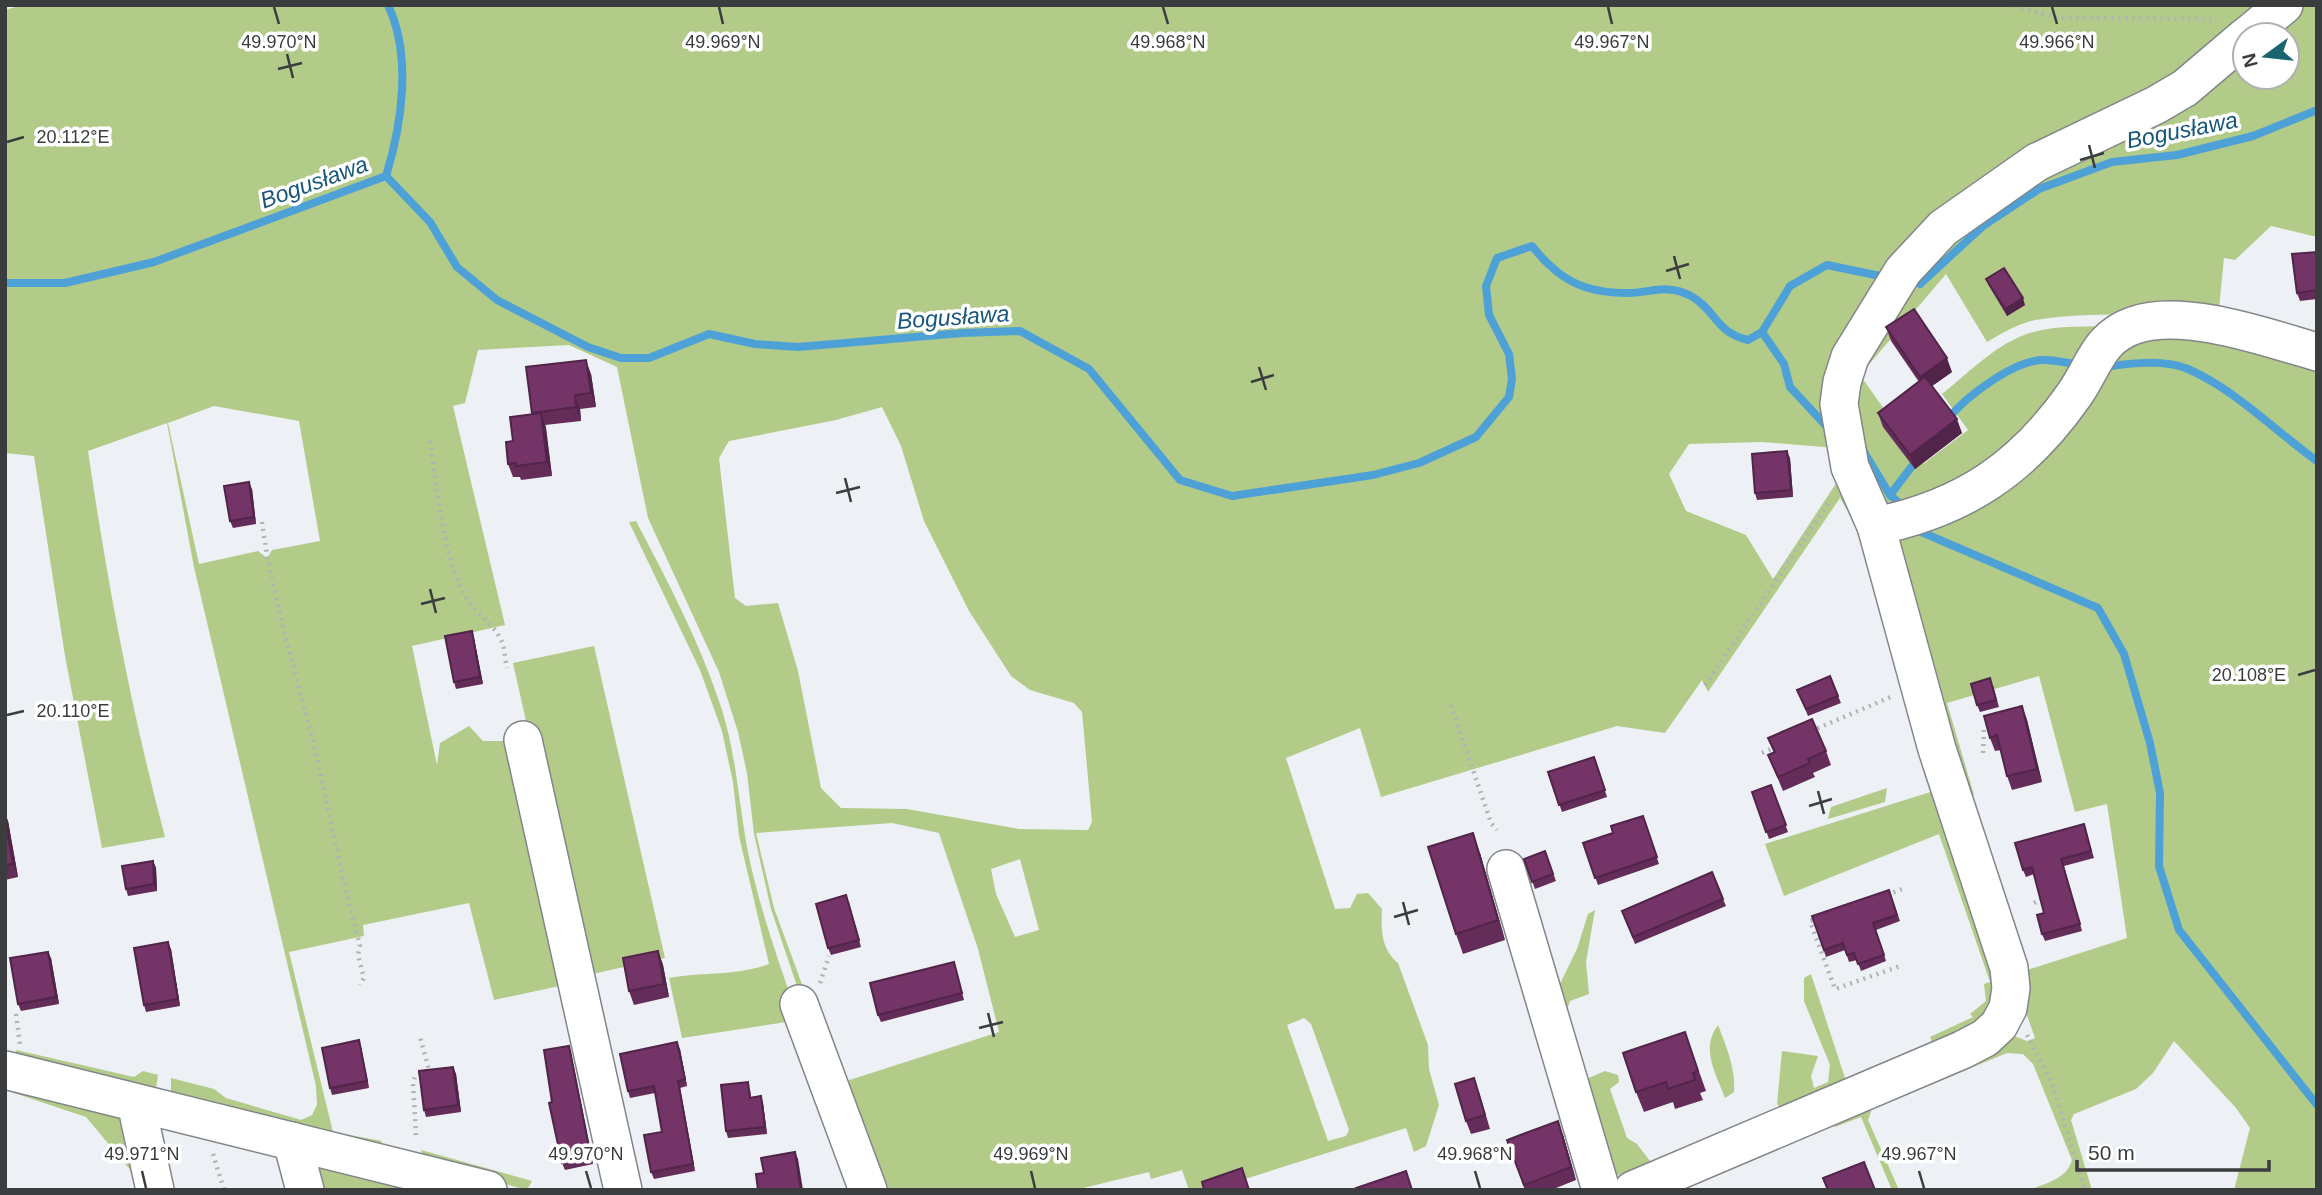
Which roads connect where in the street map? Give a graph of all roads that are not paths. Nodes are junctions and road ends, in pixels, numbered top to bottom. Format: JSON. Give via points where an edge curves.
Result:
{"nodes":[{"id":1,"x":2231,"y":49,"type":"edge"},
{"id":2,"x":2317,"y":352,"type":"edge"},
{"id":3,"x":1876,"y":526,"type":"junction"},
{"id":4,"x":523,"y":740,"type":"dead end"},
{"id":5,"x":1506,"y":869,"type":"dead end"},
{"id":6,"x":808,"y":997,"type":"road end"},
{"id":7,"x":13,"y":1061,"type":"edge"},
{"id":8,"x":141,"y":1104,"type":"junction"},
{"id":9,"x":292,"y":1142,"type":"junction"},
{"id":10,"x":155,"y":1190,"type":"edge"},
{"id":11,"x":305,"y":1190,"type":"edge"},
{"id":12,"x":488,"y":1190,"type":"edge"},
{"id":13,"x":623,"y":1190,"type":"edge"},
{"id":14,"x":868,"y":1190,"type":"edge"},
{"id":15,"x":1601,"y":1190,"type":"edge"},
{"id":16,"x":1633,"y":1190,"type":"edge"}],
"edges":[{"from":1,"to":3,"type":"street","via":[[2185,88],[2037,162],[1992,191],[1935,236],[1903,271],[1850,357],[1839,404],[1850,467]]},
{"from":2,"to":3,"type":"street","via":[[2235,328],[2160,321],[2136,324],[2098,349],[2077,392],[2019,460],[1951,505]]},
{"from":3,"to":16,"type":"street","via":[[1937,750],[2004,948],[2011,988],[2008,1008],[1985,1038],[1962,1050]]},
{"from":4,"to":13,"type":"street"},
{"from":5,"to":15,"type":"street"},
{"from":6,"to":14,"type":"street"},
{"from":7,"to":8,"type":"street"},
{"from":8,"to":9,"type":"street"},
{"from":8,"to":10,"type":"street","via":[[139,1117]]},
{"from":9,"to":11,"type":"street"},
{"from":9,"to":12,"type":"street"}]}
